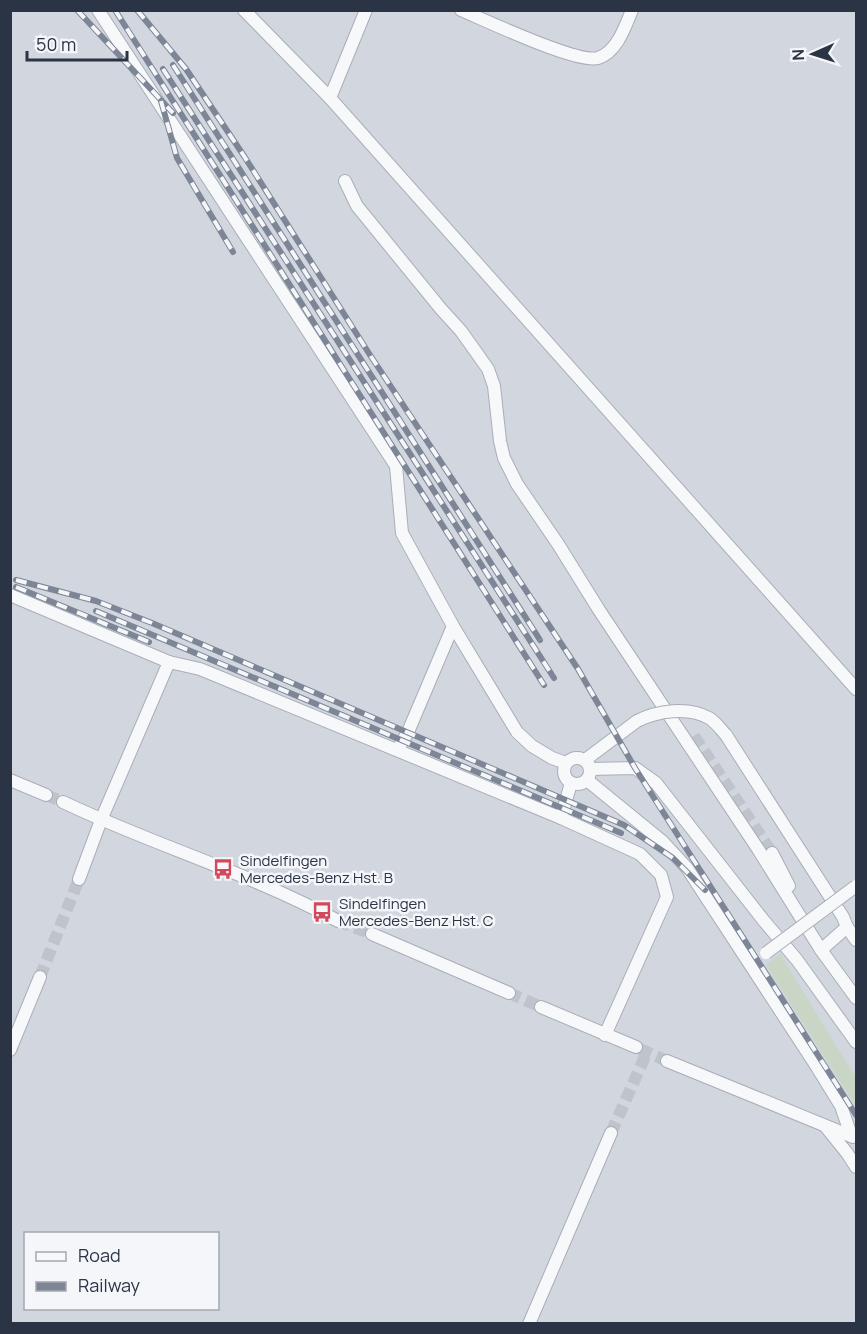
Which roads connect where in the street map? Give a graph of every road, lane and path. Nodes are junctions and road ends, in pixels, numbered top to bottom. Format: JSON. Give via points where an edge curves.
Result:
{"nodes":[{"id":1,"x":98,"y":10,"type":"edge"},
{"id":2,"x":244,"y":10,"type":"edge"},
{"id":3,"x":366,"y":10,"type":"edge"},
{"id":4,"x":461,"y":10,"type":"edge"},
{"id":5,"x":633,"y":10,"type":"edge"},
{"id":6,"x":330,"y":98,"type":"junction"},
{"id":7,"x":345,"y":181,"type":"dead end"},
{"id":8,"x":544,"y":538,"type":"dead end"},
{"id":9,"x":558,"y":544,"type":"junction"},
{"id":10,"x":10,"y":595,"type":"edge"},
{"id":11,"x":453,"y":626,"type":"junction"},
{"id":12,"x":169,"y":662,"type":"junction"},
{"id":13,"x":856,"y":689,"type":"edge"},
{"id":14,"x":398,"y":749,"type":"junction"},
{"id":15,"x":566,"y":763,"type":"junction"},
{"id":16,"x":587,"y":770,"type":"junction"},
{"id":17,"x":10,"y":780,"type":"edge"},
{"id":18,"x":571,"y":783,"type":"junction"},
{"id":19,"x":46,"y":795,"type":"tunnel mouth"},
{"id":20,"x":63,"y":802,"type":"tunnel mouth"},
{"id":21,"x":561,"y":818,"type":"junction"},
{"id":22,"x":101,"y":820,"type":"junction"},
{"id":23,"x":772,"y":853,"type":"tunnel mouth"},
{"id":24,"x":79,"y":879,"type":"tunnel mouth"},
{"id":25,"x":856,"y":886,"type":"edge"},
{"id":26,"x":795,"y":907,"type":"junction"},
{"id":27,"x":339,"y":921,"type":"tunnel mouth"},
{"id":28,"x":847,"y":927,"type":"junction"},
{"id":29,"x":372,"y":934,"type":"tunnel mouth"},
{"id":30,"x":856,"y":940,"type":"edge"},
{"id":31,"x":821,"y":950,"type":"junction"},
{"id":32,"x":751,"y":963,"type":"junction"},
{"id":33,"x":40,"y":977,"type":"tunnel mouth"},
{"id":34,"x":509,"y":993,"type":"tunnel mouth"},
{"id":35,"x":856,"y":998,"type":"edge"},
{"id":36,"x":542,"y":1007,"type":"tunnel mouth"},
{"id":37,"x":605,"y":1035,"type":"junction"},
{"id":38,"x":856,"y":1042,"type":"edge"},
{"id":39,"x":636,"y":1047,"type":"tunnel mouth"},
{"id":40,"x":10,"y":1050,"type":"edge"},
{"id":41,"x":667,"y":1061,"type":"tunnel mouth"},
{"id":42,"x":825,"y":1126,"type":"junction"},
{"id":43,"x":611,"y":1133,"type":"tunnel mouth"},
{"id":44,"x":854,"y":1137,"type":"edge"},
{"id":45,"x":856,"y":1167,"type":"edge"},
{"id":46,"x":529,"y":1323,"type":"edge"}],
"edges":[{"from":1,"to":11,"type":"street","via":[[396,466],[402,533]]},
{"from":2,"to":6,"type":"street"},
{"from":3,"to":6,"type":"street"},
{"from":4,"to":5,"type":"street","via":[[572,56],[597,59],[622,35]]},
{"from":6,"to":13,"type":"street"},
{"from":7,"to":9,"type":"street","via":[[357,206],[488,369],[504,458]]},
{"from":8,"to":9,"type":"street"},
{"from":9,"to":26,"type":"street"},
{"from":10,"to":12,"type":"street"},
{"from":11,"to":14,"type":"street"},
{"from":11,"to":15,"type":"street","via":[[517,732],[532,746]]},
{"from":12,"to":14,"type":"street","via":[[200,669]]},
{"from":12,"to":22,"type":"street"},
{"from":14,"to":21,"type":"street"},
{"from":15,"to":16,"type":"street","via":[[573,758]]},
{"from":15,"to":18,"type":"street","via":[[564,771]]},
{"from":16,"to":18,"type":"street","via":[[579,784]]},
{"from":16,"to":28,"type":"street","bridge":true,"via":[[637,721],[649,715],[687,711],[710,718],[726,735]]},
{"from":16,"to":32,"type":"street","via":[[687,868]]},
{"from":16,"to":38,"type":"street","via":[[635,768],[656,783],[797,960]]},
{"from":17,"to":19,"type":"street"},
{"from":18,"to":21,"type":"street"},
{"from":20,"to":22,"type":"street"},
{"from":21,"to":37,"type":"street","via":[[639,854],[661,875],[667,897]]},
{"from":22,"to":24,"type":"street"},
{"from":22,"to":27,"type":"street"},
{"from":23,"to":26,"type":"street"},
{"from":25,"to":32,"type":"street","bridge":true},
{"from":26,"to":31,"type":"street"},
{"from":28,"to":30,"type":"street"},
{"from":28,"to":31,"type":"street"},
{"from":29,"to":34,"type":"street"},
{"from":31,"to":35,"type":"street"},
{"from":32,"to":44,"type":"street","via":[[841,1106]]},
{"from":33,"to":40,"type":"street"},
{"from":36,"to":37,"type":"street"},
{"from":37,"to":39,"type":"street"},
{"from":41,"to":42,"type":"street"},
{"from":42,"to":44,"type":"street"},
{"from":42,"to":45,"type":"street"},
{"from":43,"to":46,"type":"street"}]}
